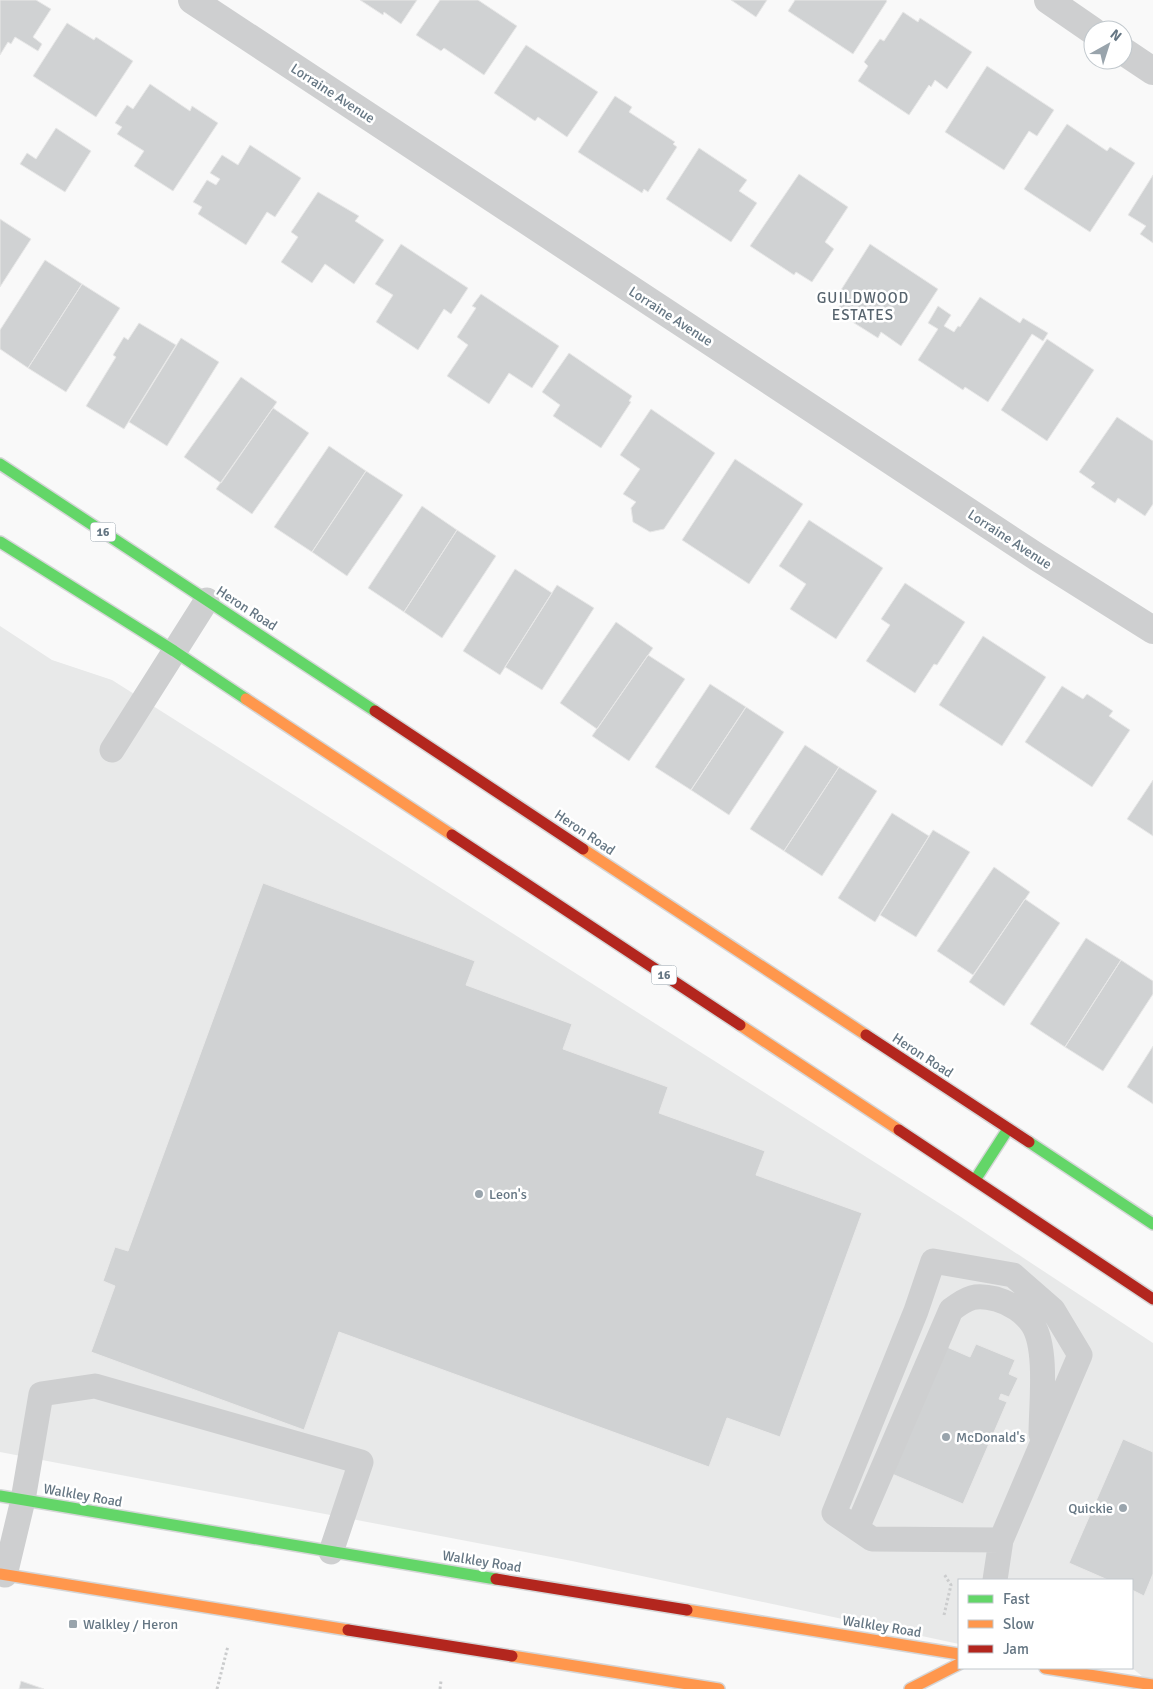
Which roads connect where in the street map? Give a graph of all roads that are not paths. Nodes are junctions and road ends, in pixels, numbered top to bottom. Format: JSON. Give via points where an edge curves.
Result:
{"nodes":[{"id":1,"x":192,"y":0,"type":"edge"},
{"id":2,"x":1048,"y":0,"type":"edge"},
{"id":3,"x":1083,"y":23,"type":"edge"},
{"id":4,"x":1133,"y":58,"type":"edge"},
{"id":5,"x":1153,"y":71,"type":"edge"},
{"id":6,"x":0,"y":464,"type":"edge"},
{"id":7,"x":0,"y":542,"type":"edge"},
{"id":8,"x":207,"y":600,"type":"junction"},
{"id":9,"x":1153,"y":630,"type":"edge"},
{"id":10,"x":174,"y":651,"type":"junction"},
{"id":11,"x":112,"y":750,"type":"dead end"},
{"id":12,"x":1008,"y":1129,"type":"junction"},
{"id":13,"x":975,"y":1180,"type":"junction"},
{"id":14,"x":1153,"y":1224,"type":"edge"},
{"id":15,"x":1153,"y":1299,"type":"edge"},
{"id":16,"x":1040,"y":1447,"type":"junction"},
{"id":17,"x":11,"y":1498,"type":"edge"},
{"id":18,"x":857,"y":1528,"type":"junction"},
{"id":19,"x":1001,"y":1540,"type":"junction"},
{"id":20,"x":331,"y":1552,"type":"junction"},
{"id":21,"x":2,"y":1574,"type":"edge"},
{"id":22,"x":994,"y":1579,"type":"edge"},
{"id":23,"x":958,"y":1654,"type":"edge"},
{"id":24,"x":958,"y":1665,"type":"edge"},
{"id":25,"x":1051,"y":1669,"type":"edge"},
{"id":26,"x":1153,"y":1685,"type":"edge"},
{"id":27,"x":719,"y":1689,"type":"edge"},
{"id":28,"x":910,"y":1689,"type":"edge"}],
"edges":[{"from":1,"to":9,"type":"street","name":"Lorraine Avenue","via":[[1037,557]]},
{"from":2,"to":3,"type":"street"},
{"from":4,"to":5,"type":"street"},
{"from":6,"to":8,"type":"main road","name":"Heron Road","number":"16"},
{"from":7,"to":10,"type":"main road","number":"16"},
{"from":8,"to":10,"type":"lane"},
{"from":8,"to":12,"type":"main road","name":"Heron Road","number":"16"},
{"from":10,"to":11,"type":"lane"},
{"from":10,"to":13,"type":"main road","number":"16"},
{"from":12,"to":13,"type":"main road"},
{"from":12,"to":14,"type":"main road","name":"Heron Road","number":"16"},
{"from":13,"to":15,"type":"main road","number":"16"},
{"from":16,"to":18,"type":"lane","via":[[1042,1352],[1033,1325],[1004,1301],[982,1296],[965,1299],[951,1310]]},
{"from":16,"to":18,"type":"lane","via":[[1080,1355],[1053,1310],[1013,1275],[933,1262],[834,1513]]},
{"from":16,"to":19,"type":"lane"},
{"from":17,"to":20,"type":"main road","name":"Walkley Road"},
{"from":17,"to":20,"type":"lane","via":[[41,1394],[95,1386],[361,1462]]},
{"from":17,"to":21,"type":"lane"},
{"from":18,"to":19,"type":"lane","via":[[872,1540]]},
{"from":19,"to":22,"type":"lane"},
{"from":20,"to":23,"type":"main road","name":"Walkley Road"},
{"from":21,"to":27,"type":"main road"},
{"from":24,"to":28,"type":"main road"},
{"from":25,"to":26,"type":"main road"}]}
